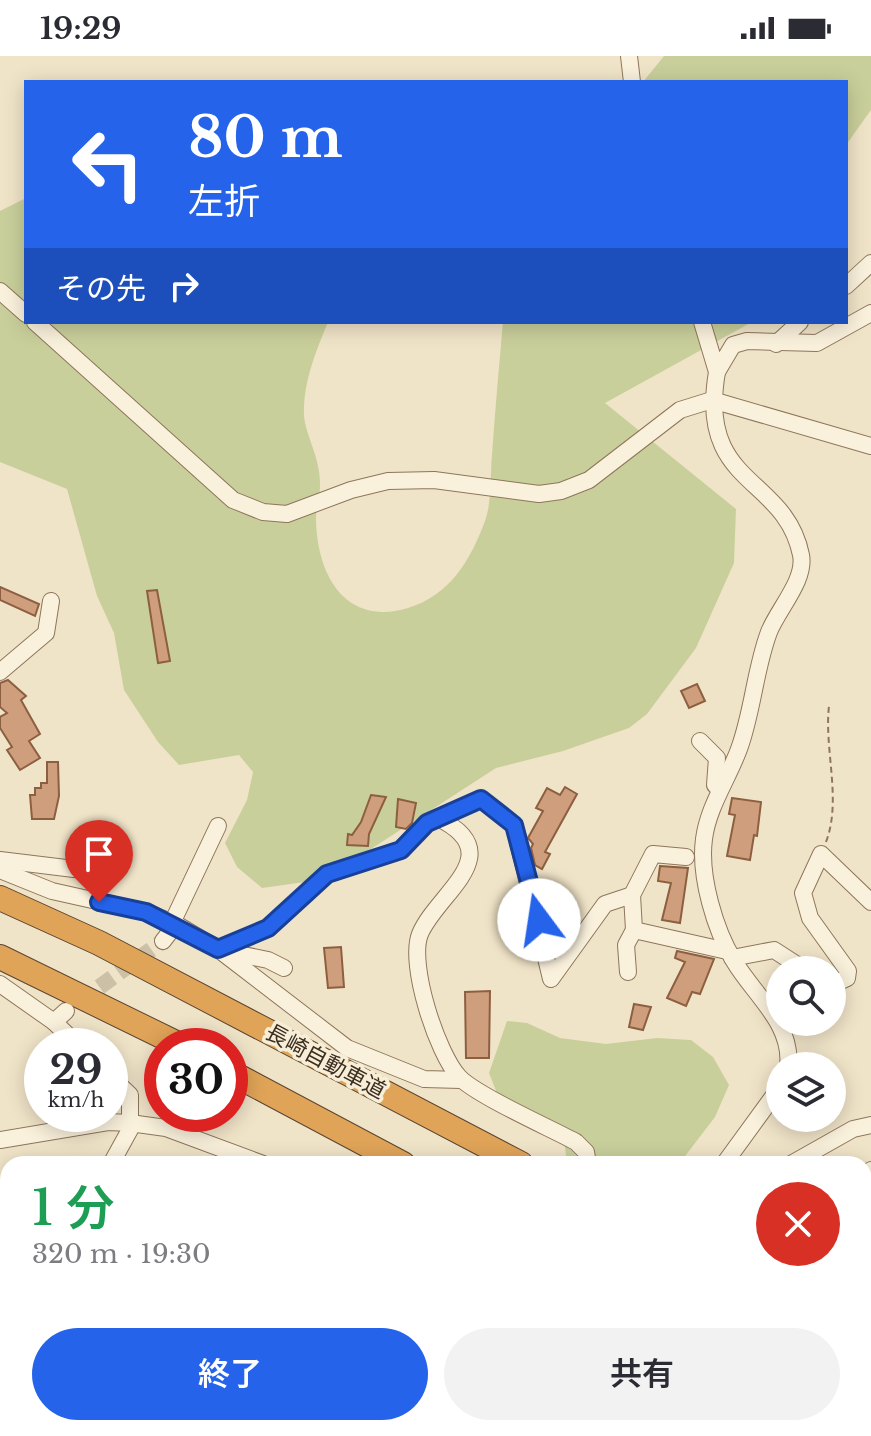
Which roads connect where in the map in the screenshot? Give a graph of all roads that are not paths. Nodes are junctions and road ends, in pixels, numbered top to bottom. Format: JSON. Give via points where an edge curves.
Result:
{"nodes":[{"id":1,"x":629,"y":56,"type":"edge"},
{"id":2,"x":632,"y":80,"type":"edge"},
{"id":3,"x":871,"y":263,"type":"edge"},
{"id":4,"x":848,"y":284,"type":"edge"},
{"id":5,"x":0,"y":291,"type":"edge"},
{"id":6,"x":24,"y":312,"type":"edge"},
{"id":7,"x":871,"y":313,"type":"edge"},
{"id":8,"x":37,"y":324,"type":"edge"},
{"id":9,"x":703,"y":324,"type":"edge"},
{"id":10,"x":798,"y":324,"type":"edge"},
{"id":11,"x":776,"y":344,"type":"junction"},
{"id":12,"x":717,"y":372,"type":"junction"},
{"id":13,"x":712,"y":400,"type":"junction"},
{"id":14,"x":871,"y":446,"type":"edge"},
{"id":15,"x":51,"y":601,"type":"dead end"},
{"id":16,"x":0,"y":672,"type":"edge"},
{"id":17,"x":700,"y":741,"type":"dead end"},
{"id":18,"x":721,"y":790,"type":"junction"},
{"id":19,"x":438,"y":818,"type":"junction"},
{"id":20,"x":218,"y":826,"type":"dead end"},
{"id":21,"x":86,"y":857,"type":"dead end"},
{"id":22,"x":686,"y":857,"type":"dead end"},
{"id":23,"x":0,"y":860,"type":"edge"},
{"id":24,"x":0,"y":870,"type":"edge"},
{"id":25,"x":632,"y":895,"type":"junction"},
{"id":26,"x":0,"y":898,"type":"edge"},
{"id":27,"x":871,"y":902,"type":"edge"},
{"id":28,"x":174,"y":924,"type":"junction"},
{"id":29,"x":634,"y":930,"type":"junction"},
{"id":30,"x":163,"y":941,"type":"tunnel mouth"},
{"id":31,"x":218,"y":949,"type":"junction"},
{"id":32,"x":730,"y":954,"type":"junction"},
{"id":33,"x":783,"y":956,"type":"edge"},
{"id":34,"x":837,"y":956,"type":"edge"},
{"id":35,"x":0,"y":957,"type":"edge"},
{"id":36,"x":284,"y":968,"type":"dead end"},
{"id":37,"x":628,"y":972,"type":"dead end"},
{"id":38,"x":0,"y":984,"type":"edge"},
{"id":39,"x":68,"y":1028,"type":"edge"},
{"id":40,"x":145,"y":1028,"type":"edge"},
{"id":41,"x":788,"y":1052,"type":"edge"},
{"id":42,"x":461,"y":1080,"type":"junction"},
{"id":43,"x":248,"y":1082,"type":"edge"},
{"id":44,"x":128,"y":1093,"type":"edge"},
{"id":45,"x":766,"y":1106,"type":"edge"},
{"id":46,"x":131,"y":1123,"type":"junction"},
{"id":47,"x":871,"y":1125,"type":"edge"},
{"id":48,"x":0,"y":1140,"type":"edge"},
{"id":49,"x":115,"y":1156,"type":"edge"},
{"id":50,"x":241,"y":1156,"type":"edge"},
{"id":51,"x":388,"y":1156,"type":"edge"},
{"id":52,"x":506,"y":1156,"type":"edge"},
{"id":53,"x":587,"y":1156,"type":"edge"},
{"id":54,"x":730,"y":1156,"type":"edge"},
{"id":55,"x":805,"y":1156,"type":"edge"}],
"edges":[{"from":1,"to":2,"type":"street"},
{"from":3,"to":4,"type":"street"},
{"from":5,"to":6,"type":"street"},
{"from":7,"to":11,"type":"street","via":[[817,343]]},
{"from":8,"to":13,"type":"street","via":[[233,500],[263,512],[287,514],[388,481],[434,480],[539,494],[561,491],[589,480],[680,410]]},
{"from":9,"to":12,"type":"street"},
{"from":10,"to":11,"type":"street"},
{"from":11,"to":12,"type":"street","via":[[733,345]]},
{"from":12,"to":13,"type":"street"},
{"from":13,"to":14,"type":"street"},
{"from":13,"to":18,"type":"street","via":[[716,433],[730,461],[785,519],[802,558],[799,575],[762,649],[740,747]]},
{"from":15,"to":16,"type":"street","via":[[46,633]]},
{"from":17,"to":18,"type":"street","via":[[717,758],[715,785]]},
{"from":18,"to":32,"type":"street","via":[[704,841],[706,878]]},
{"from":19,"to":25,"type":"street","via":[[481,799],[514,825],[551,979],[605,904]]},
{"from":19,"to":31,"type":"street","via":[[401,850],[327,874],[268,928]]},
{"from":19,"to":42,"type":"street","via":[[466,838],[470,855],[461,881],[421,933],[416,957],[446,1062]]},
{"from":20,"to":28,"type":"street"},
{"from":21,"to":23,"type":"street","via":[[74,869]]},
{"from":22,"to":25,"type":"street","via":[[653,854]]},
{"from":24,"to":28,"type":"street","via":[[52,891],[146,912]]},
{"from":25,"to":29,"type":"street"},
{"from":26,"to":52,"type":"highway","name":"長崎自動車道","via":[[113,950]]},
{"from":27,"to":34,"type":"street","via":[[821,854],[803,893],[810,918]]},
{"from":28,"to":30,"type":"street"},
{"from":28,"to":31,"type":"street"},
{"from":29,"to":32,"type":"street"},
{"from":29,"to":37,"type":"street","via":[[626,945]]},
{"from":31,"to":36,"type":"street"},
{"from":31,"to":42,"type":"street","via":[[347,1048],[424,1079]]},
{"from":32,"to":33,"type":"street","via":[[774,950]]},
{"from":32,"to":41,"type":"street","via":[[780,1026]]},
{"from":35,"to":40,"type":"highway"},
{"from":38,"to":39,"type":"street","via":[[60,1016]]},
{"from":42,"to":53,"type":"street","via":[[576,1142]]},
{"from":43,"to":51,"type":"highway"},
{"from":44,"to":46,"type":"street"},
{"from":45,"to":54,"type":"street"},
{"from":46,"to":48,"type":"street"},
{"from":46,"to":49,"type":"street"},
{"from":46,"to":50,"type":"street","via":[[166,1128]]},
{"from":47,"to":55,"type":"street","via":[[853,1129]]}]}
